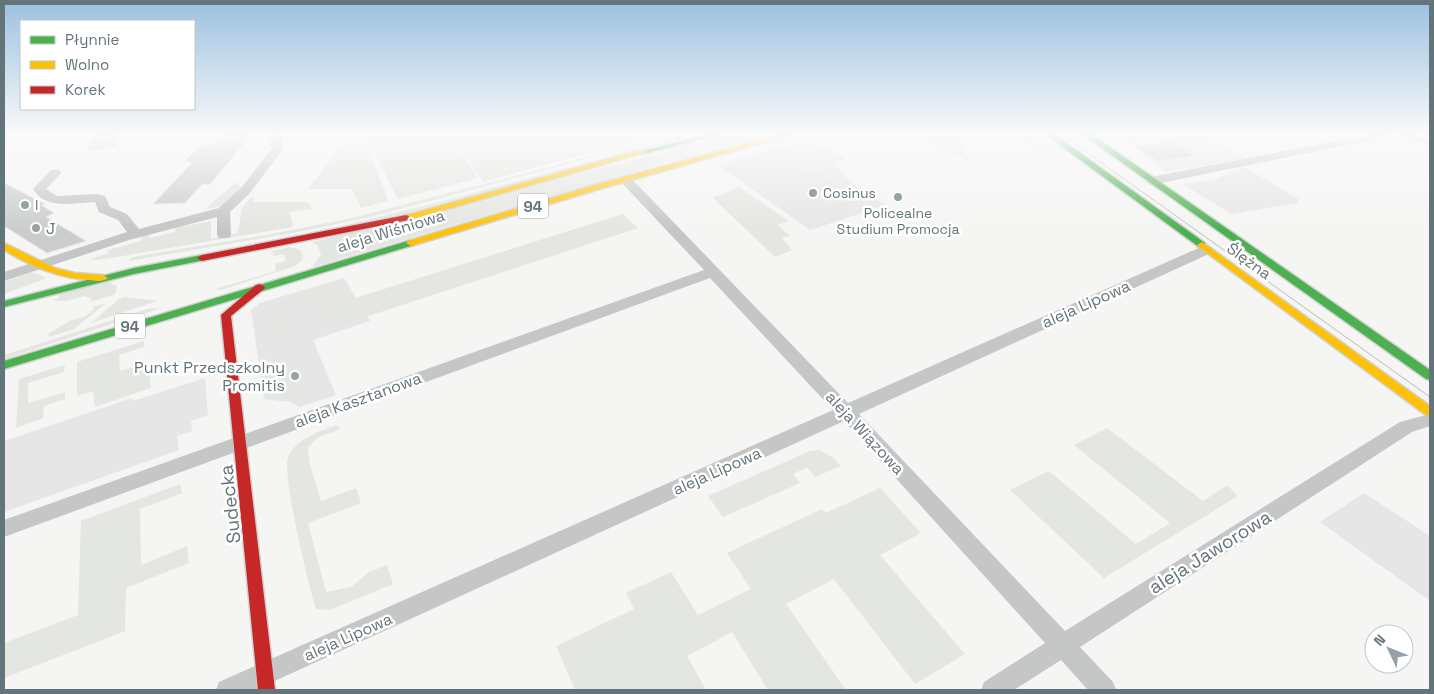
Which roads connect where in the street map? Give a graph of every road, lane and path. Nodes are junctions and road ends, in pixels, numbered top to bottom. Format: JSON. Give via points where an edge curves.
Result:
{"nodes":[{"id":1,"x":264,"y":166,"type":"edge"},
{"id":2,"x":592,"y":166,"type":"edge"},
{"id":3,"x":671,"y":166,"type":"edge"},
{"id":4,"x":1093,"y":166,"type":"edge"},
{"id":5,"x":1132,"y":166,"type":"edge"},
{"id":6,"x":1221,"y":166,"type":"edge"},
{"id":7,"x":55,"y":173,"type":"dead end"},
{"id":8,"x":624,"y":179,"type":"junction"},
{"id":9,"x":1151,"y":180,"type":"junction"},
{"id":10,"x":224,"y":212,"type":"junction"},
{"id":11,"x":134,"y":234,"type":"junction"},
{"id":12,"x":224,"y":235,"type":"dead end"},
{"id":13,"x":296,"y":241,"type":"junction"},
{"id":14,"x":4,"y":246,"type":"edge"},
{"id":15,"x":311,"y":250,"type":"dead end"},
{"id":16,"x":1206,"y":250,"type":"junction"},
{"id":17,"x":17,"y":255,"type":"junction"},
{"id":18,"x":4,"y":260,"type":"edge"},
{"id":19,"x":308,"y":262,"type":"dead end"},
{"id":20,"x":35,"y":265,"type":"junction"},
{"id":21,"x":713,"y":272,"type":"junction"},
{"id":22,"x":4,"y":276,"type":"edge"},
{"id":23,"x":103,"y":278,"type":"junction"},
{"id":24,"x":277,"y":282,"type":"junction"},
{"id":25,"x":260,"y":287,"type":"junction"},
{"id":26,"x":4,"y":304,"type":"edge"},
{"id":27,"x":189,"y":309,"type":"junction"},
{"id":28,"x":226,"y":315,"type":"junction"},
{"id":29,"x":4,"y":366,"type":"edge"},
{"id":30,"x":1430,"y":376,"type":"edge"},
{"id":31,"x":846,"y":412,"type":"junction"},
{"id":32,"x":1430,"y":412,"type":"edge"},
{"id":33,"x":1430,"y":420,"type":"edge"},
{"id":34,"x":240,"y":442,"type":"junction"},
{"id":35,"x":4,"y":529,"type":"edge"},
{"id":36,"x":1062,"y":646,"type":"junction"},
{"id":37,"x":266,"y":682,"type":"edge"},
{"id":38,"x":228,"y":690,"type":"edge"},
{"id":39,"x":993,"y":690,"type":"edge"},
{"id":40,"x":1104,"y":690,"type":"edge"}],
"edges":[{"from":1,"to":10,"type":"street"},
{"from":2,"to":13,"type":"main road","name":"aleja Wiśniowa","number":"94","via":[[434,211]]},
{"from":3,"to":8,"type":"main road","name":"aleja Wiśniowa","number":"94"},
{"from":4,"to":16,"type":"main road","name":"Ślężna"},
{"from":5,"to":9,"type":"main road","name":"Ślężna"},
{"from":6,"to":9,"type":"street"},
{"from":7,"to":11,"type":"street","via":[[40,191],[56,200],[101,199],[104,208],[125,218]]},
{"from":8,"to":21,"type":"street","name":"aleja Wiązowa"},
{"from":8,"to":24,"type":"main road","name":"aleja Wiśniowa","number":"94"},
{"from":9,"to":30,"type":"main road","name":"Ślężna"},
{"from":10,"to":11,"type":"street"},
{"from":10,"to":12,"type":"street"},
{"from":11,"to":20,"type":"street"},
{"from":13,"to":15,"type":"main road"},
{"from":13,"to":23,"type":"main road","name":"aleja Wiśniowa","number":"94"},
{"from":14,"to":17,"type":"main road"},
{"from":16,"to":31,"type":"street","name":"aleja Lipowa"},
{"from":16,"to":32,"type":"main road","name":"Ślężna"},
{"from":17,"to":18,"type":"main road"},
{"from":17,"to":20,"type":"main road"},
{"from":19,"to":24,"type":"main road"},
{"from":20,"to":22,"type":"street"},
{"from":20,"to":23,"type":"main road","via":[[59,275]]},
{"from":21,"to":31,"type":"street","name":"aleja Wiązowa"},
{"from":21,"to":34,"type":"street","name":"aleja Kasztanowa"},
{"from":23,"to":26,"type":"main road","name":"aleja Wiśniowa","number":"94"},
{"from":24,"to":25,"type":"main road","name":"aleja Wiśniowa","number":"94"},
{"from":25,"to":27,"type":"main road","name":"aleja Wiśniowa","number":"94"},
{"from":25,"to":28,"type":"main road"},
{"from":27,"to":28,"type":"main road"},
{"from":27,"to":29,"type":"main road","name":"aleja Wiśniowa","number":"94"},
{"from":28,"to":34,"type":"main road","name":"Sudecka"},
{"from":31,"to":36,"type":"street","name":"aleja Wiązowa"},
{"from":31,"to":37,"type":"street","name":"aleja Lipowa"},
{"from":33,"to":36,"type":"street","name":"aleja Jaworowa","via":[[1406,427]]},
{"from":34,"to":35,"type":"street","name":"aleja Kasztanowa"},
{"from":34,"to":37,"type":"main road","name":"Sudecka"},
{"from":36,"to":39,"type":"street","name":"aleja Jaworowa"},
{"from":36,"to":40,"type":"street","name":"aleja Wiązowa"},
{"from":37,"to":38,"type":"street","name":"aleja Lipowa"}]}
